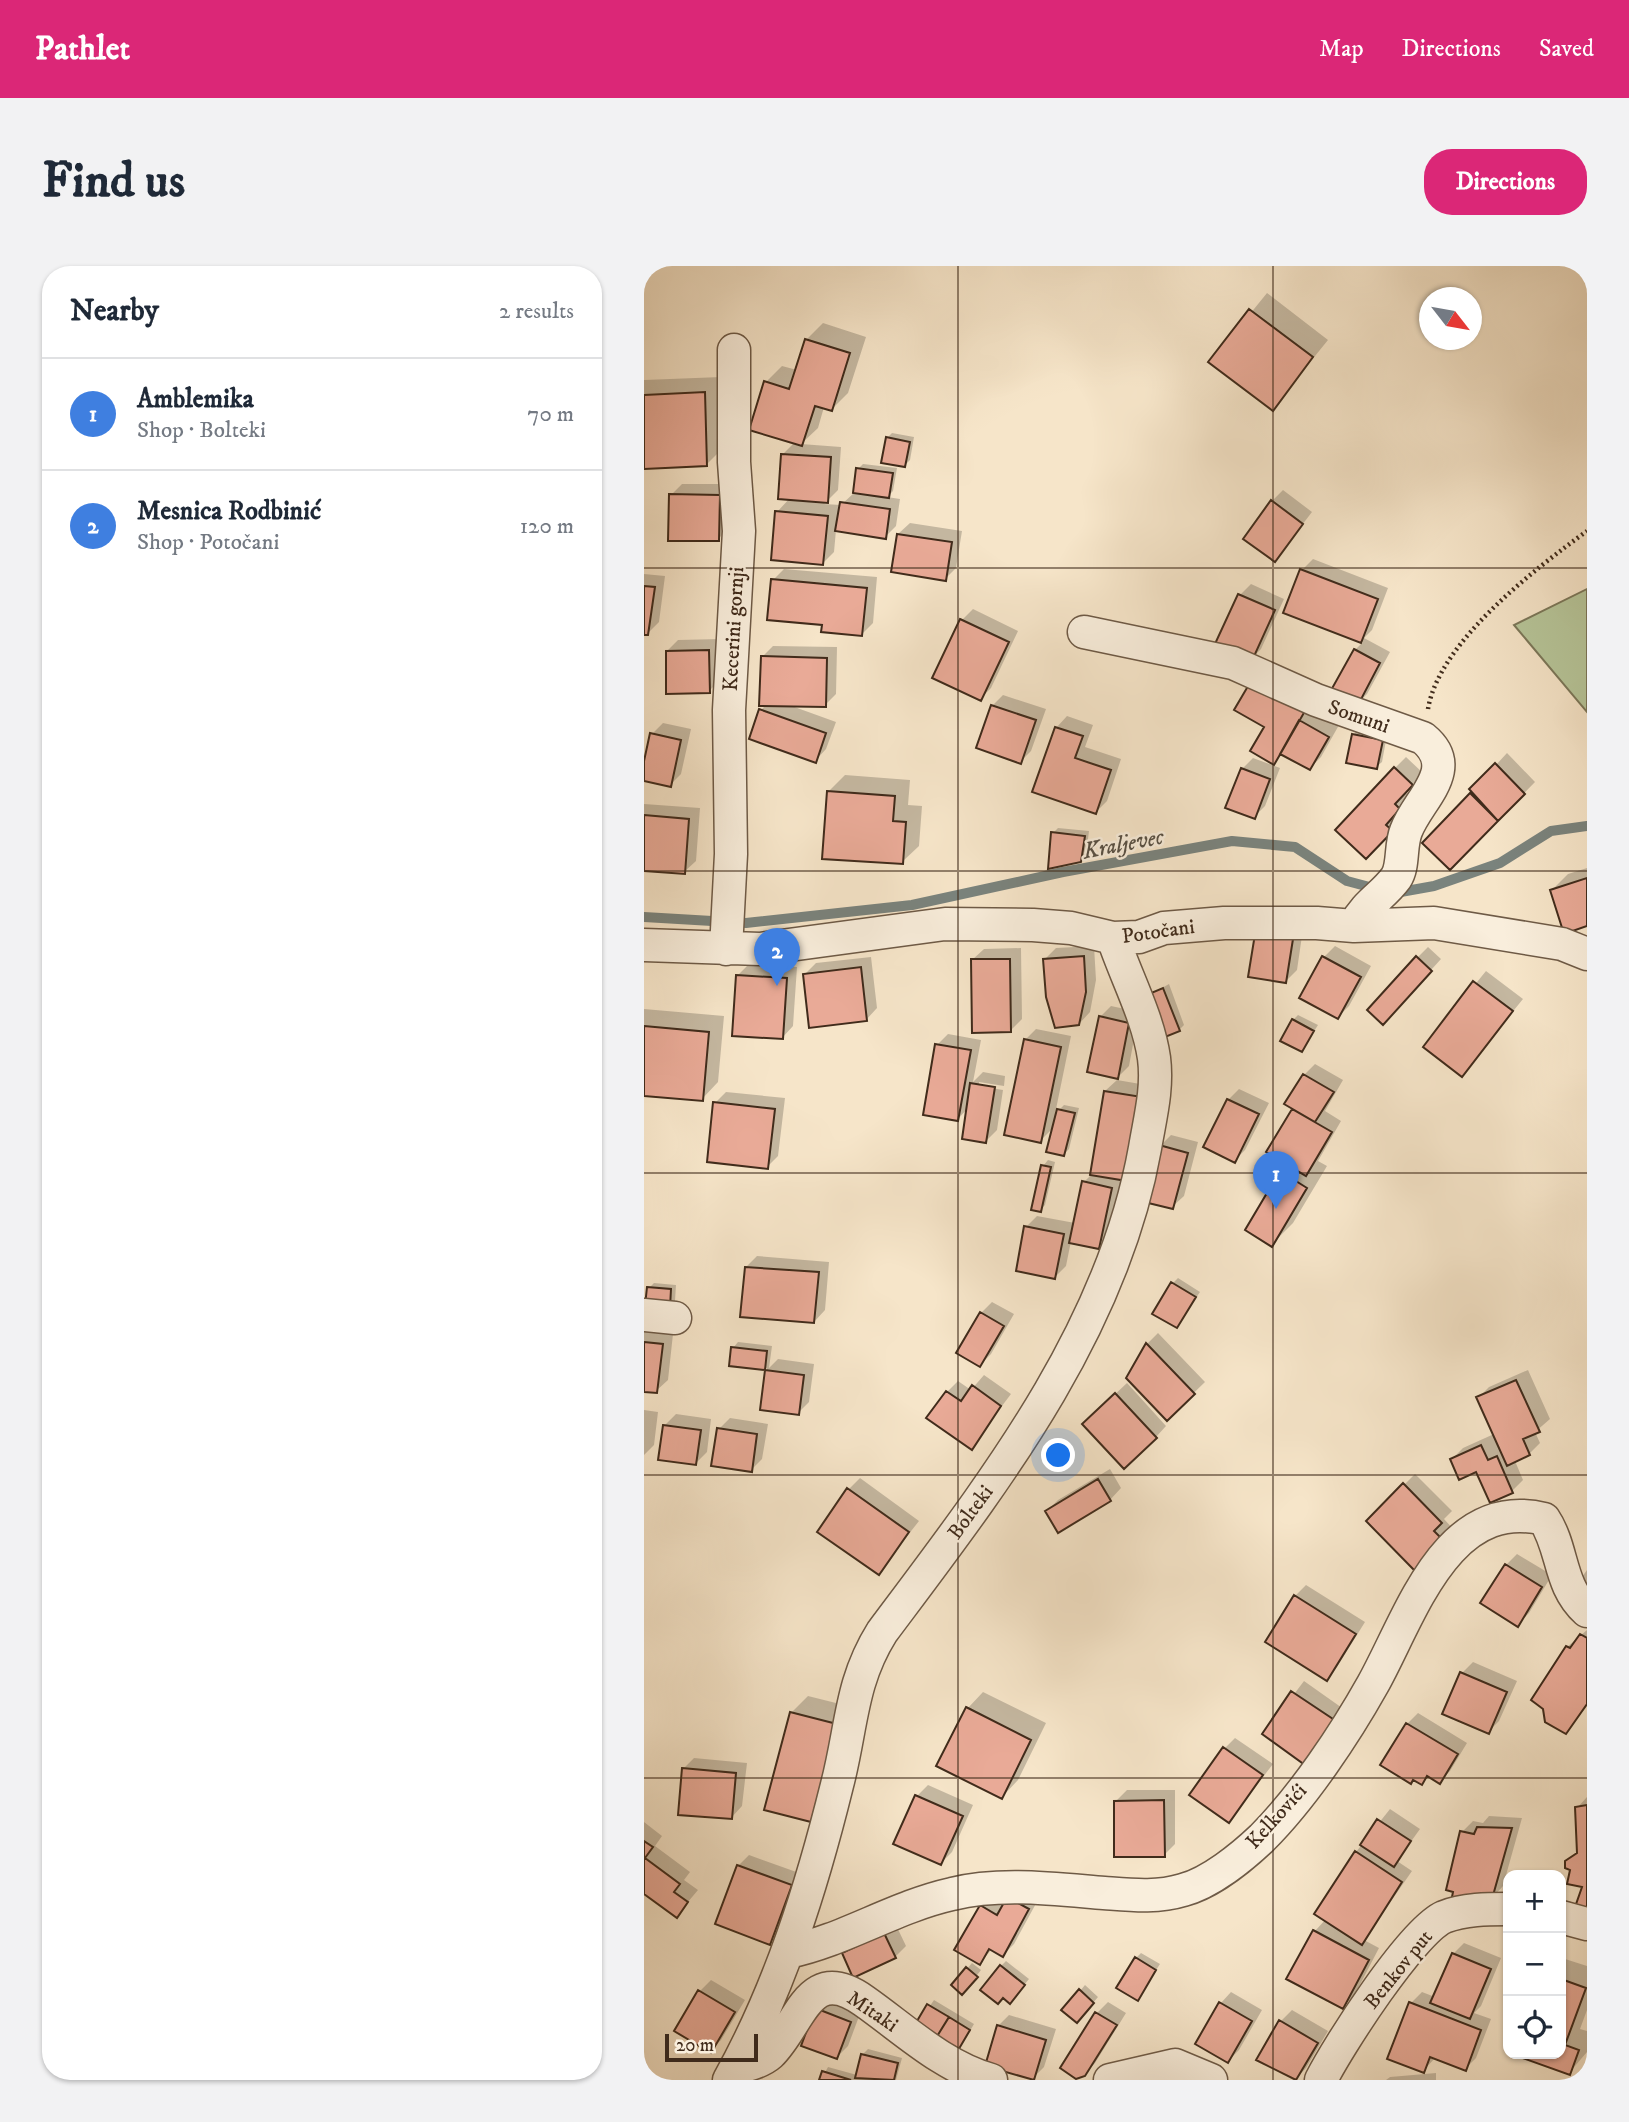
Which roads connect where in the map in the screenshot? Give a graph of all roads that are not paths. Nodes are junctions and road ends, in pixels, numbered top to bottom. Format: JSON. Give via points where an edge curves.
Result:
{"nodes":[{"id":1,"x":734,"y":350,"type":"dead end"},
{"id":2,"x":1084,"y":632,"type":"dead end"},
{"id":3,"x":1354,"y":926,"type":"junction"},
{"id":4,"x":727,"y":930,"type":"junction"},
{"id":5,"x":1113,"y":938,"type":"junction"},
{"id":6,"x":644,"y":945,"type":"edge"},
{"id":7,"x":1587,"y":954,"type":"edge"},
{"id":8,"x":644,"y":1315,"type":"edge"},
{"id":9,"x":675,"y":1318,"type":"dead end"},
{"id":10,"x":1587,"y":1611,"type":"edge"},
{"id":11,"x":1503,"y":1909,"type":"edge"},
{"id":12,"x":1566,"y":1918,"type":"edge"},
{"id":13,"x":1587,"y":1924,"type":"edge"},
{"id":14,"x":788,"y":1952,"type":"junction"},
{"id":15,"x":732,"y":2074,"type":"edge"},
{"id":16,"x":991,"y":2080,"type":"edge"},
{"id":17,"x":1110,"y":2080,"type":"edge"},
{"id":18,"x":1211,"y":2080,"type":"edge"},
{"id":19,"x":1321,"y":2080,"type":"edge"}],
"edges":[{"from":1,"to":4,"type":"street","name":"Kecerini gornji","via":[[739,531],[729,710],[732,854]]},
{"from":2,"to":3,"type":"street","name":"Somuni","via":[[1233,663],[1315,700],[1411,734],[1438,753],[1435,781],[1405,833],[1401,870],[1366,905]]},
{"from":3,"to":5,"type":"street","name":"Potočani","via":[[1224,923]]},
{"from":3,"to":7,"type":"street","name":"Potočani","via":[[1434,923],[1562,944]]},
{"from":4,"to":5,"type":"street","name":"Potočani","via":[[760,949],[945,924],[1071,928]]},
{"from":4,"to":6,"type":"street","name":"Potočani"},
{"from":5,"to":14,"type":"street","name":"Bolteki","via":[[1145,1027],[1155,1077],[1143,1161],[1118,1246],[1089,1316],[1037,1415],[882,1632],[862,1667],[837,1785]]},
{"from":8,"to":9,"type":"street"},
{"from":10,"to":14,"type":"street","name":"Kelkovići","via":[[1564,1581],[1544,1519],[1516,1516],[1480,1526],[1446,1553],[1426,1581],[1373,1685],[1301,1790],[1261,1838],[1206,1879],[1186,1890],[1162,1895],[973,1890],[925,1902],[817,1946]]},
{"from":11,"to":19,"type":"street","name":"Benkov put","via":[[1457,1913],[1430,1928],[1387,1978]]},
{"from":12,"to":13,"type":"street"},
{"from":14,"to":15,"type":"street","name":"Bolteki"},
{"from":15,"to":16,"type":"street","name":"Mitaki","via":[[768,2056],[809,1996],[829,1989],[857,1996],[920,2044]]},
{"from":17,"to":18,"type":"street","via":[[1175,2065]]}]}
